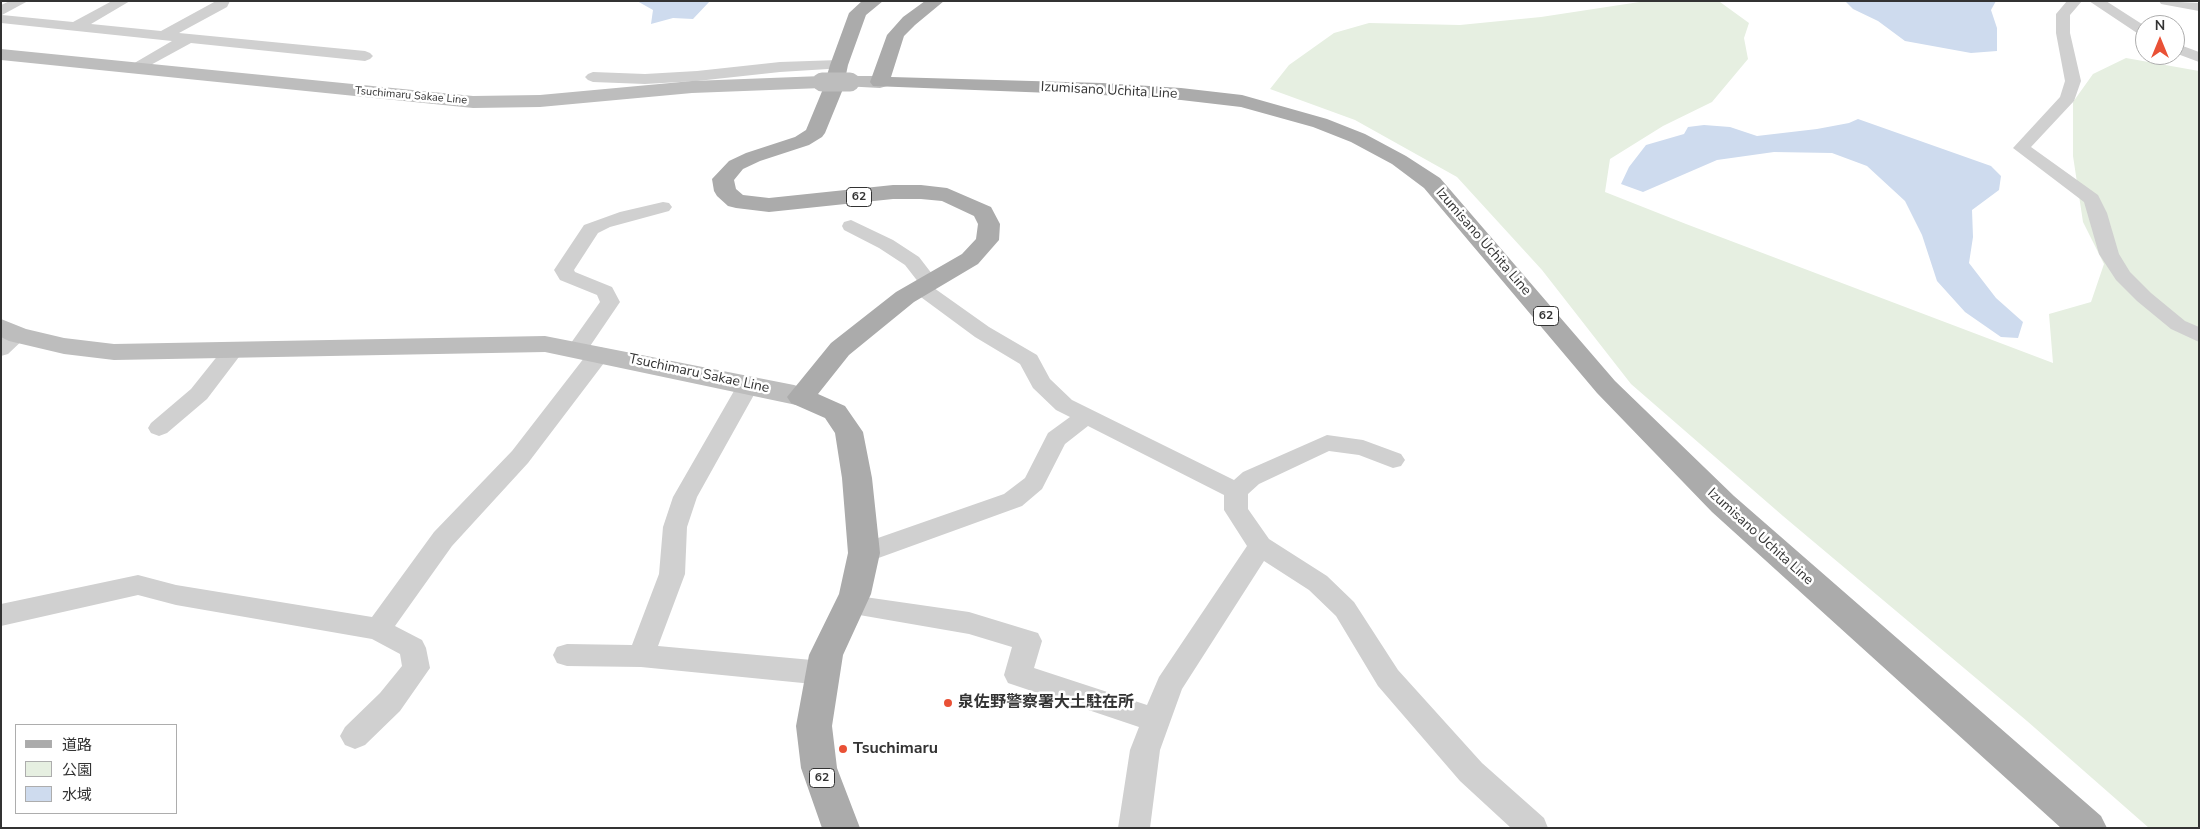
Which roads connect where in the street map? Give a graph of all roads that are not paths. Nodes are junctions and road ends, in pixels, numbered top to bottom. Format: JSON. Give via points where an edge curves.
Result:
{"nodes":[{"id":1,"x":21,"y":1,"type":"edge"},
{"id":2,"x":123,"y":1,"type":"edge"},
{"id":3,"x":223,"y":1,"type":"edge"},
{"id":4,"x":876,"y":1,"type":"edge"},
{"id":5,"x":936,"y":1,"type":"edge"},
{"id":6,"x":2075,"y":1,"type":"edge"},
{"id":7,"x":2096,"y":1,"type":"edge"},
{"id":8,"x":2166,"y":1,"type":"edge"},
{"id":9,"x":2199,"y":7,"type":"edge"},
{"id":10,"x":1,"y":11,"type":"edge"},
{"id":11,"x":1,"y":19,"type":"edge"},
{"id":12,"x":2135,"y":26,"type":"edge"},
{"id":13,"x":75,"y":27,"type":"junction"},
{"id":14,"x":162,"y":36,"type":"junction"},
{"id":15,"x":188,"y":38,"type":"junction"},
{"id":16,"x":2185,"y":52,"type":"edge"},
{"id":17,"x":1,"y":54,"type":"edge"},
{"id":18,"x":365,"y":56,"type":"dead end"},
{"id":19,"x":2199,"y":58,"type":"edge"},
{"id":20,"x":136,"y":68,"type":"junction"},
{"id":21,"x":844,"y":73,"type":"junction"},
{"id":22,"x":593,"y":77,"type":"dead end"},
{"id":23,"x":880,"y":82,"type":"junction"},
{"id":24,"x":663,"y":207,"type":"dead end"},
{"id":25,"x":852,"y":226,"type":"dead end"},
{"id":26,"x":925,"y":285,"type":"junction"},
{"id":27,"x":2199,"y":336,"type":"edge"},
{"id":28,"x":7,"y":337,"type":"edge"},
{"id":29,"x":234,"y":349,"type":"junction"},
{"id":30,"x":588,"y":352,"type":"junction"},
{"id":31,"x":749,"y":384,"type":"junction"},
{"id":32,"x":801,"y":397,"type":"junction"},
{"id":33,"x":1087,"y":416,"type":"junction"},
{"id":34,"x":159,"y":428,"type":"dead end"},
{"id":35,"x":1393,"y":460,"type":"dead end"},
{"id":36,"x":1236,"y":491,"type":"junction"},
{"id":37,"x":1260,"y":546,"type":"junction"},
{"id":38,"x":864,"y":553,"type":"junction"},
{"id":39,"x":851,"y":605,"type":"junction"},
{"id":40,"x":1,"y":615,"type":"edge"},
{"id":41,"x":378,"y":629,"type":"junction"},
{"id":42,"x":567,"y":655,"type":"dead end"},
{"id":43,"x":641,"y":656,"type":"junction"},
{"id":44,"x":824,"y":673,"type":"junction"},
{"id":45,"x":1156,"y":720,"type":"junction"},
{"id":46,"x":355,"y":736,"type":"dead end"},
{"id":47,"x":841,"y":828,"type":"edge"},
{"id":48,"x":1134,"y":828,"type":"edge"},
{"id":49,"x":1533,"y":828,"type":"edge"},
{"id":50,"x":2088,"y":828,"type":"edge"}],
"edges":[{"from":1,"to":10,"type":"street"},
{"from":2,"to":13,"type":"street"},
{"from":3,"to":14,"type":"street"},
{"from":4,"to":21,"type":"main road","number":"62","via":[[858,13]]},
{"from":5,"to":23,"type":"main road","via":[[896,34]]},
{"from":6,"to":27,"type":"street","via":[[2063,14],[2062,33],[2073,81],[2068,98],[2021,148],[2092,199],[2109,254],[2123,276],[2171,320]]},
{"from":7,"to":12,"type":"street"},
{"from":8,"to":9,"type":"street"},
{"from":11,"to":13,"type":"street"},
{"from":13,"to":14,"type":"street"},
{"from":14,"to":15,"type":"street"},
{"from":15,"to":18,"type":"street"},
{"from":15,"to":20,"type":"street"},
{"from":16,"to":19,"type":"street"},
{"from":17,"to":20,"type":"main road","name":"Tsuchimaru Sakae Line"},
{"from":20,"to":21,"type":"main road","name":"Tsuchimaru Sakae Line","bridge":true,"via":[[473,102],[540,101],[692,87],[822,82]]},
{"from":21,"to":22,"type":"street","via":[[780,67],[645,79]]},
{"from":21,"to":23,"type":"main road","name":"Tsuchimaru Sakae Line"},
{"from":21,"to":26,"type":"main road","number":"62","via":[[833,89],[815,133],[802,141],[736,165],[723,178],[725,191],[736,201],[769,205],[921,192],[947,195],[983,212],[989,224],[987,240],[970,260]]},
{"from":23,"to":50,"type":"main road","name":"Izumisano Uchita Line","number":"62","via":[[1102,89],[1242,101],[1320,123],[1358,138],[1399,160],[1432,183],[1606,387],[1723,504]]},
{"from":24,"to":30,"type":"street","via":[[618,218],[591,229],[564,270],[567,276],[605,291],[610,302]]},
{"from":25,"to":26,"type":"street","via":[[912,261]]},
{"from":26,"to":32,"type":"main road","number":"62","via":[[904,297],[840,350]]},
{"from":26,"to":33,"type":"street","via":[[982,332],[1029,360],[1041,383],[1064,405]]},
{"from":28,"to":29,"type":"main road","name":"Tsuchimaru Sakae Line","via":[[114,352]]},
{"from":29,"to":30,"type":"main road","name":"Tsuchimaru Sakae Line","via":[[545,344]]},
{"from":29,"to":34,"type":"street","via":[[199,394]]},
{"from":30,"to":31,"type":"main road","name":"Tsuchimaru Sakae Line"},
{"from":30,"to":41,"type":"street","via":[[520,457],[443,539]]},
{"from":31,"to":32,"type":"main road","name":"Tsuchimaru Sakae Line"},
{"from":31,"to":43,"type":"street","via":[[685,497],[676,526],[672,574]]},
{"from":32,"to":38,"type":"main road","number":"62","via":[[835,412],[849,432]]},
{"from":33,"to":36,"type":"street"},
{"from":33,"to":38,"type":"street","via":[[1056,439],[1034,483],[1013,500]]},
{"from":35,"to":36,"type":"street","via":[[1362,448],[1327,443],[1251,478]]},
{"from":36,"to":37,"type":"street","via":[[1236,510]]},
{"from":37,"to":45,"type":"street","via":[[1169,685]]},
{"from":37,"to":49,"type":"street","via":[[1318,583],[1345,609],[1388,678],[1471,772]]},
{"from":38,"to":39,"type":"main road","number":"62"},
{"from":39,"to":44,"type":"main road","number":"62","via":[[826,655]]},
{"from":39,"to":45,"type":"street","via":[[969,623],[1028,641],[1018,675]]},
{"from":40,"to":41,"type":"street","via":[[138,585],[176,595]]},
{"from":41,"to":46,"type":"street","via":[[412,648],[416,668],[390,702]]},
{"from":42,"to":43,"type":"street"},
{"from":43,"to":44,"type":"street"},
{"from":44,"to":47,"type":"main road","number":"62","via":[[814,726],[819,768]]},
{"from":45,"to":48,"type":"street","via":[[1145,750]]}]}
